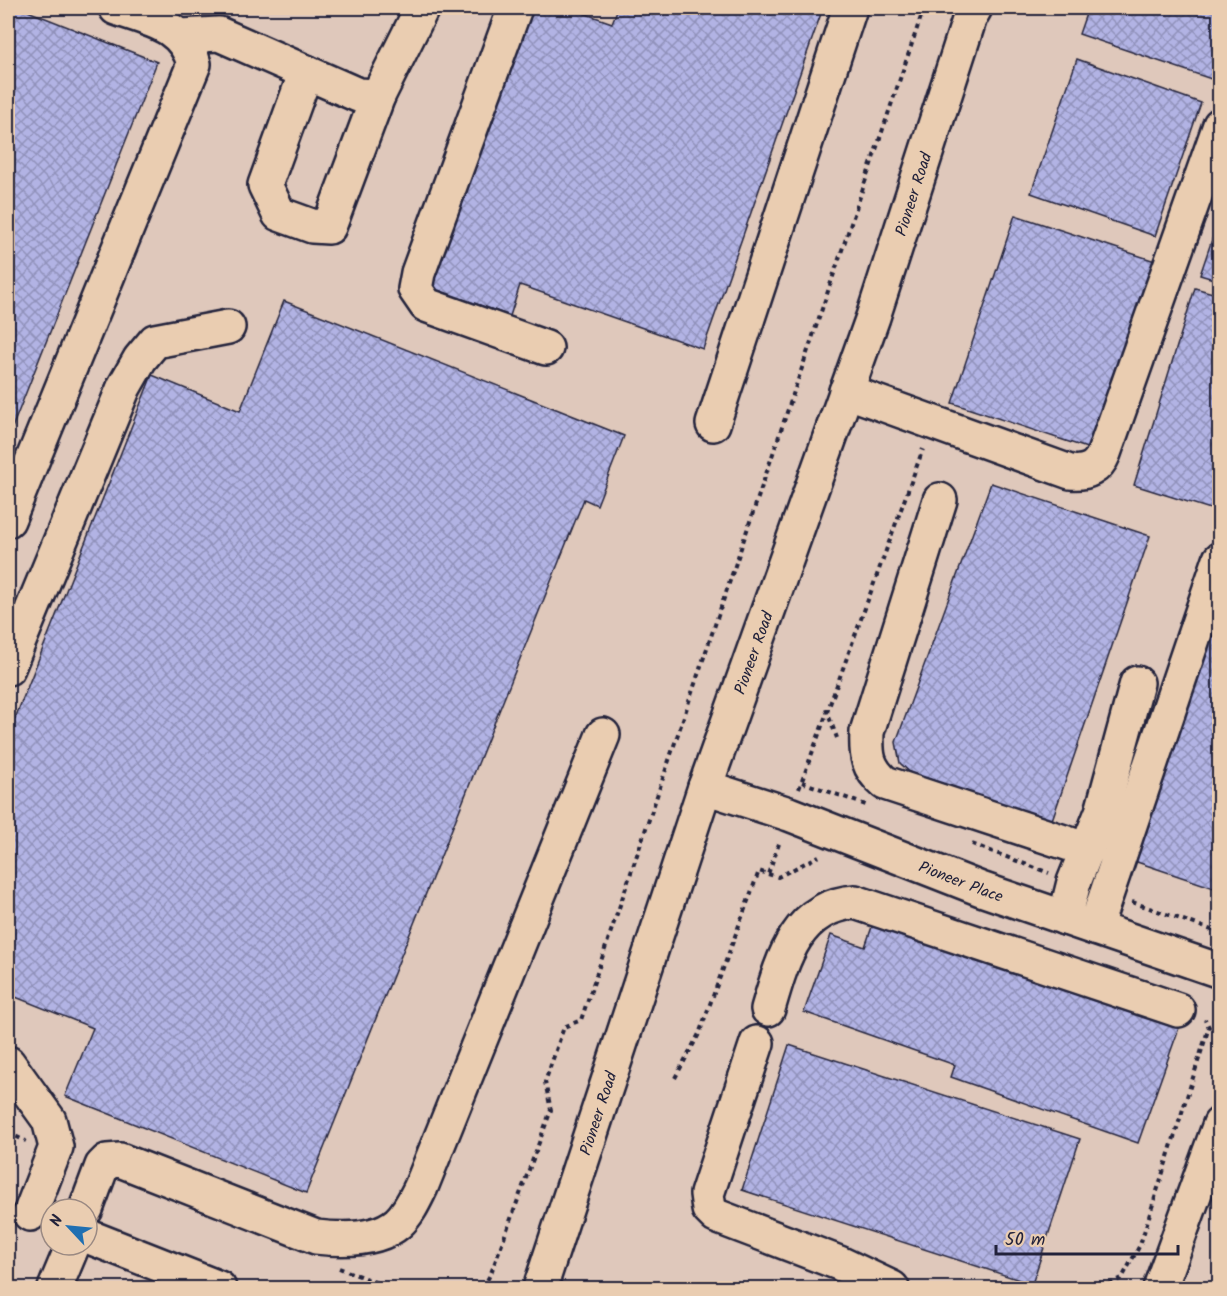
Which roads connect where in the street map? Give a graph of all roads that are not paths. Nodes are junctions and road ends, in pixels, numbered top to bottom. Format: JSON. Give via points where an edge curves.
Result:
{"nodes":[{"id":1,"x":116,"y":8,"type":"edge"},
{"id":2,"x":422,"y":8,"type":"edge"},
{"id":3,"x":515,"y":8,"type":"edge"},
{"id":4,"x":850,"y":8,"type":"edge"},
{"id":5,"x":972,"y":11,"type":"edge"},
{"id":6,"x":181,"y":36,"type":"junction"},
{"id":7,"x":306,"y":72,"type":"junction"},
{"id":8,"x":378,"y":96,"type":"junction"},
{"id":9,"x":1220,"y":125,"type":"edge"},
{"id":10,"x":228,"y":327,"type":"dead end"},
{"id":11,"x":546,"y":348,"type":"dead end"},
{"id":12,"x":846,"y":391,"type":"junction"},
{"id":13,"x":713,"y":424,"type":"dead end"},
{"id":14,"x":940,"y":500,"type":"dead end"},
{"id":15,"x":8,"y":520,"type":"edge"},
{"id":16,"x":1220,"y":559,"type":"edge"},
{"id":17,"x":8,"y":668,"type":"edge"},
{"id":18,"x":1137,"y":683,"type":"dead end"},
{"id":19,"x":603,"y":735,"type":"dead end"},
{"id":20,"x":705,"y":787,"type":"junction"},
{"id":21,"x":1088,"y":850,"type":"junction"},
{"id":22,"x":981,"y":890,"type":"junction"},
{"id":23,"x":1080,"y":923,"type":"junction"},
{"id":24,"x":964,"y":939,"type":"junction"},
{"id":25,"x":1220,"y":971,"type":"edge"},
{"id":26,"x":768,"y":1010,"type":"dead end"},
{"id":27,"x":1191,"y":1014,"type":"road end"},
{"id":28,"x":758,"y":1043,"type":"dead end"},
{"id":29,"x":8,"y":1063,"type":"edge"},
{"id":30,"x":1220,"y":1124,"type":"edge"},
{"id":31,"x":90,"y":1197,"type":"edge"},
{"id":32,"x":29,"y":1214,"type":"edge"},
{"id":33,"x":99,"y":1241,"type":"edge"},
{"id":34,"x":68,"y":1257,"type":"edge"},
{"id":35,"x":55,"y":1288,"type":"edge"},
{"id":36,"x":219,"y":1288,"type":"edge"},
{"id":37,"x":540,"y":1288,"type":"edge"},
{"id":38,"x":892,"y":1288,"type":"edge"},
{"id":39,"x":1160,"y":1288,"type":"edge"}],
"edges":[{"from":1,"to":6,"type":"main road"},
{"from":2,"to":8,"type":"main road"},
{"from":3,"to":11,"type":"main road","via":[[415,290],[426,305]]},
{"from":4,"to":13,"type":"main road"},
{"from":5,"to":12,"type":"main road","name":"Pioneer Road"},
{"from":6,"to":7,"type":"main road","via":[[219,34]]},
{"from":6,"to":15,"type":"main road","via":[[194,64]]},
{"from":7,"to":8,"type":"main road","via":[[358,95]]},
{"from":7,"to":8,"type":"main road","via":[[265,185],[279,214],[312,226],[329,227]]},
{"from":9,"to":12,"type":"main road","via":[[1101,461],[1088,471],[1070,472]]},
{"from":10,"to":17,"type":"main road","via":[[155,341],[140,359],[124,387]]},
{"from":12,"to":20,"type":"main road","name":"Pioneer Road"},
{"from":14,"to":21,"type":"main road","via":[[867,732],[872,772],[885,783]]},
{"from":16,"to":23,"type":"main road","via":[[1107,894]]},
{"from":18,"to":21,"type":"main road"},
{"from":19,"to":31,"type":"main road","via":[[421,1187],[397,1223],[378,1234],[337,1240],[316,1237],[120,1160],[107,1161],[102,1166]]},
{"from":20,"to":22,"type":"main road","name":"Pioneer Place","via":[[789,814]]},
{"from":20,"to":37,"type":"main road","name":"Pioneer Road"},
{"from":21,"to":23,"type":"main road","via":[[1074,882]]},
{"from":22,"to":23,"type":"main road","name":"Pioneer Place"},
{"from":22,"to":24,"type":"main road"},
{"from":23,"to":25,"type":"main road","name":"Pioneer Place"},
{"from":24,"to":26,"type":"main road","via":[[855,902],[839,903],[801,927],[780,969]]},
{"from":24,"to":27,"type":"main road"},
{"from":28,"to":38,"type":"main road","via":[[707,1194],[709,1209],[716,1216],[839,1263]]},
{"from":29,"to":32,"type":"main road","via":[[49,1120],[56,1147]]},
{"from":30,"to":39,"type":"main road"},
{"from":33,"to":36,"type":"main road"},
{"from":34,"to":35,"type":"main road"}]}
